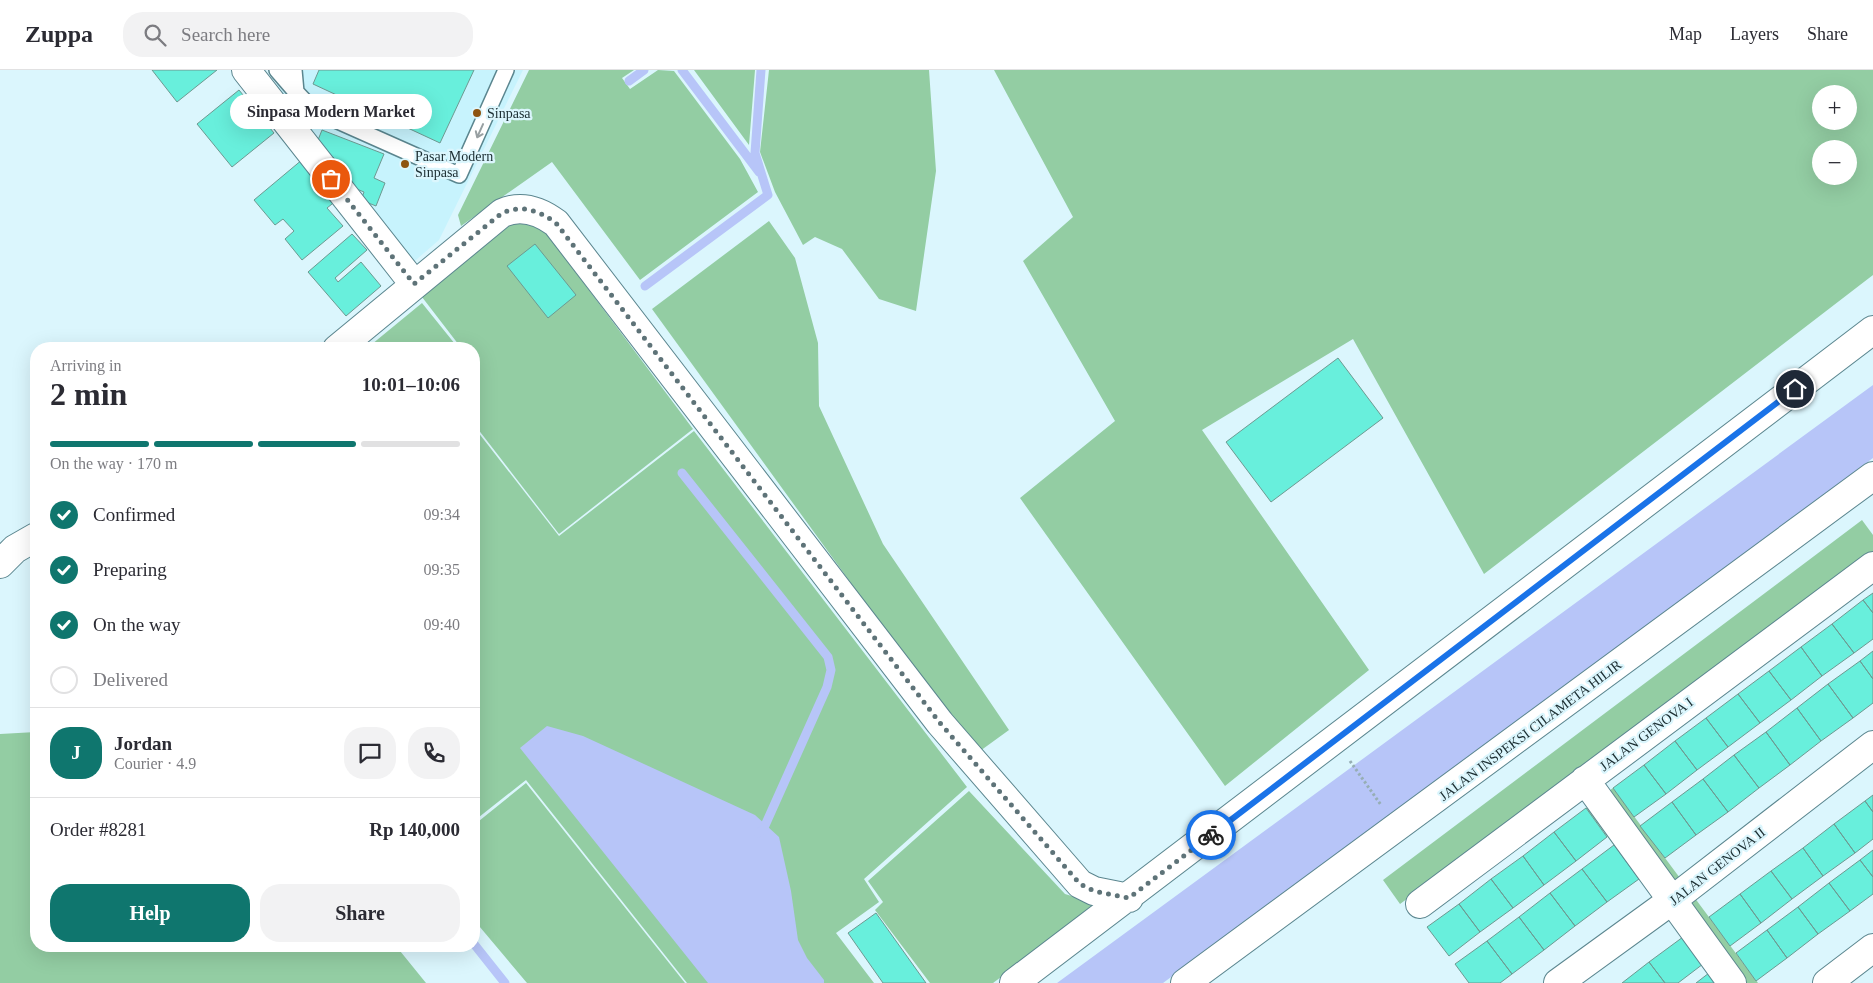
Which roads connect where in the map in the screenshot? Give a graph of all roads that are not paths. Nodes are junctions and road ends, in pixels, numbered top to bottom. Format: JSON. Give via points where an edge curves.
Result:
{"nodes":[{"id":1,"x":246,"y":70,"type":"edge"},
{"id":2,"x":277,"y":70,"type":"edge"},
{"id":3,"x":294,"y":70,"type":"edge"},
{"id":4,"x":506,"y":70,"type":"edge"},
{"id":5,"x":296,"y":92,"type":"junction"},
{"id":6,"x":414,"y":284,"type":"junction"},
{"id":7,"x":1873,"y":330,"type":"edge"},
{"id":8,"x":345,"y":342,"type":"edge"},
{"id":9,"x":1873,"y":476,"type":"edge"},
{"id":10,"x":30,"y":540,"type":"edge"},
{"id":11,"x":0,"y":564,"type":"edge"},
{"id":12,"x":1873,"y":566,"type":"edge"},
{"id":13,"x":1873,"y":745,"type":"edge"},
{"id":14,"x":1584,"y":780,"type":"junction"},
{"id":15,"x":1129,"y":898,"type":"junction"},
{"id":16,"x":1671,"y":901,"type":"junction"},
{"id":17,"x":1420,"y":904,"type":"dead end"},
{"id":18,"x":1873,"y":948,"type":"edge"},
{"id":19,"x":1014,"y":983,"type":"edge"},
{"id":20,"x":1185,"y":983,"type":"edge"},
{"id":21,"x":1558,"y":983,"type":"edge"},
{"id":22,"x":1732,"y":983,"type":"edge"},
{"id":23,"x":1827,"y":983,"type":"edge"}],
"edges":[{"from":1,"to":6,"type":"street"},
{"from":2,"to":5,"type":"lane"},
{"from":3,"to":5,"type":"lane"},
{"from":4,"to":5,"type":"lane","one_way":true,"via":[[459,176],[313,110]]},
{"from":6,"to":8,"type":"street"},
{"from":6,"to":15,"type":"street","via":[[510,209],[533,210],[556,223],[940,723],[1080,884],[1094,891]]},
{"from":7,"to":15,"type":"street"},
{"from":9,"to":20,"type":"street","name":"JALAN INSPEKSI CILAMETA HILIR"},
{"from":10,"to":11,"type":"street","via":[[15,549]]},
{"from":12,"to":14,"type":"street","name":"JALAN GENOVA I"},
{"from":13,"to":16,"type":"street","name":"JALAN GENOVA II"},
{"from":14,"to":16,"type":"street"},
{"from":14,"to":17,"type":"street","name":"JALAN GENOVA I"},
{"from":15,"to":19,"type":"street"},
{"from":16,"to":21,"type":"street","name":"JALAN GENOVA II"},
{"from":16,"to":22,"type":"street"},
{"from":18,"to":23,"type":"street"}]}
